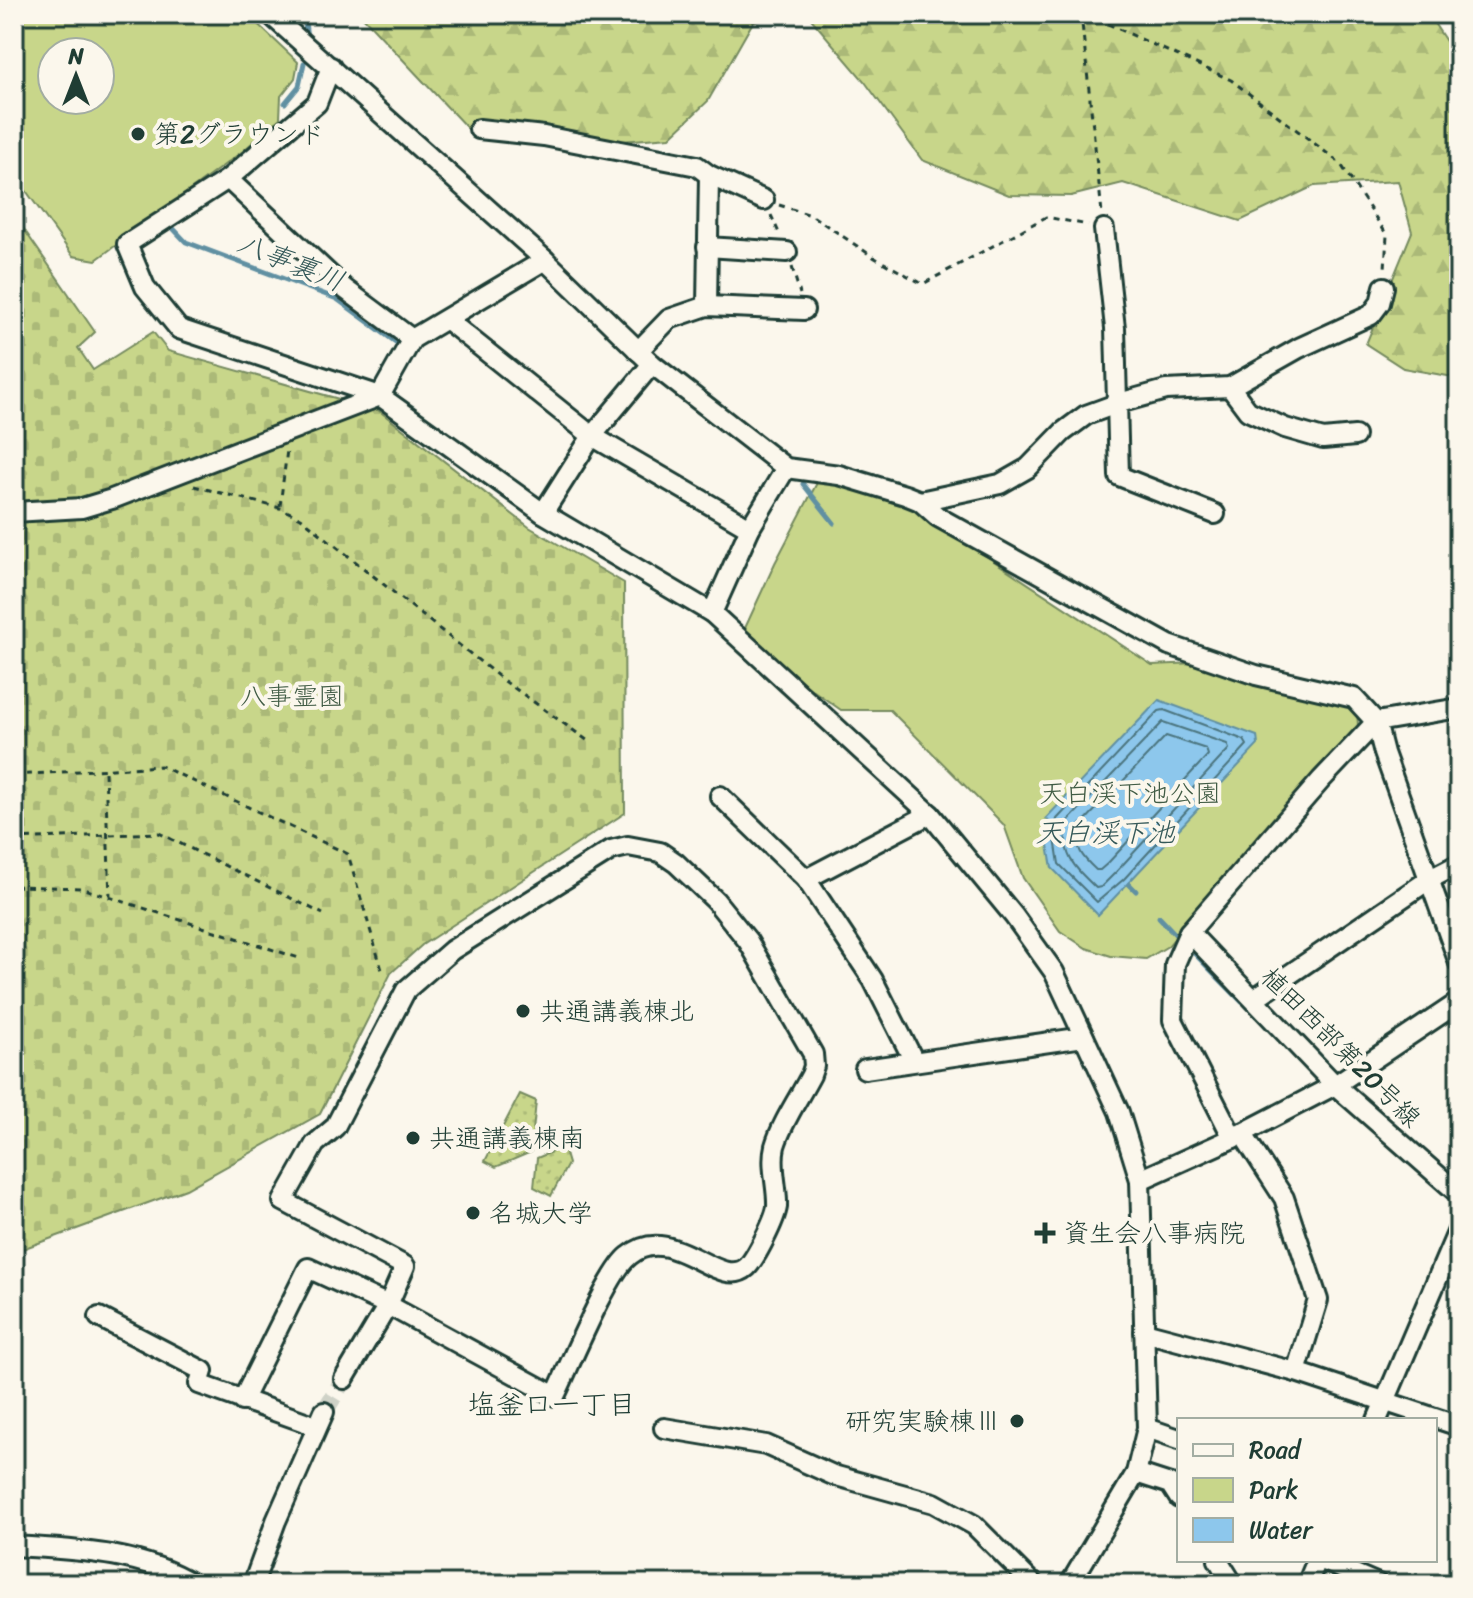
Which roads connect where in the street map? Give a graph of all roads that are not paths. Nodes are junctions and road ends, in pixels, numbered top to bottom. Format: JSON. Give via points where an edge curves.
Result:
{"nodes":[{"id":1,"x":270,"y":14,"type":"edge"},
{"id":2,"x":331,"y":67,"type":"junction"},
{"id":3,"x":479,"y":129,"type":"dead end"},
{"id":4,"x":709,"y":175,"type":"junction"},
{"id":5,"x":228,"y":179,"type":"junction"},
{"id":6,"x":764,"y":200,"type":"road end"},
{"id":7,"x":1104,"y":229,"type":"road end"},
{"id":8,"x":707,"y":247,"type":"junction"},
{"id":9,"x":787,"y":252,"type":"road end"},
{"id":10,"x":545,"y":260,"type":"junction"},
{"id":11,"x":1384,"y":287,"type":"road end"},
{"id":12,"x":707,"y":306,"type":"junction"},
{"id":13,"x":804,"y":310,"type":"road end"},
{"id":14,"x":447,"y":320,"type":"junction"},
{"id":15,"x":412,"y":339,"type":"junction"},
{"id":16,"x":645,"y":358,"type":"junction"},
{"id":17,"x":1230,"y":387,"type":"junction"},
{"id":18,"x":380,"y":396,"type":"junction"},
{"id":19,"x":1119,"y":403,"type":"junction"},
{"id":20,"x":592,"y":436,"type":"junction"},
{"id":21,"x":1355,"y":436,"type":"dead end"},
{"id":22,"x":786,"y":468,"type":"junction"},
{"id":23,"x":912,"y":498,"type":"junction"},
{"id":24,"x":14,"y":512,"type":"edge"},
{"id":25,"x":543,"y":513,"type":"junction"},
{"id":26,"x":1215,"y":514,"type":"dead end"},
{"id":27,"x":750,"y":528,"type":"junction"},
{"id":28,"x":712,"y":613,"type":"junction"},
{"id":29,"x":1459,"y":708,"type":"edge"},
{"id":30,"x":1376,"y":722,"type":"junction"},
{"id":31,"x":720,"y":796,"type":"dead end"},
{"id":32,"x":930,"y":814,"type":"junction"},
{"id":33,"x":1459,"y":864,"type":"edge"},
{"id":34,"x":806,"y":879,"type":"junction"},
{"id":35,"x":1430,"y":879,"type":"junction"},
{"id":36,"x":1189,"y":932,"type":"junction"},
{"id":37,"x":1459,"y":963,"type":"edge"},
{"id":38,"x":1255,"y":998,"type":"junction"},
{"id":39,"x":1459,"y":1002,"type":"edge"},
{"id":40,"x":1084,"y":1037,"type":"junction"},
{"id":41,"x":914,"y":1061,"type":"junction"},
{"id":42,"x":865,"y":1069,"type":"dead end"},
{"id":43,"x":1335,"y":1085,"type":"junction"},
{"id":44,"x":1237,"y":1135,"type":"junction"},
{"id":45,"x":1140,"y":1180,"type":"junction"},
{"id":46,"x":1459,"y":1194,"type":"edge"},
{"id":47,"x":1459,"y":1228,"type":"edge"},
{"id":48,"x":388,"y":1305,"type":"junction"},
{"id":49,"x":99,"y":1317,"type":"dead end"},
{"id":50,"x":1144,"y":1332,"type":"junction"},
{"id":51,"x":1296,"y":1372,"type":"junction"},
{"id":52,"x":344,"y":1379,"type":"tunnel mouth"},
{"id":53,"x":1386,"y":1400,"type":"junction"},
{"id":54,"x":242,"y":1401,"type":"junction"},
{"id":55,"x":1378,"y":1418,"type":"edge"},
{"id":56,"x":1437,"y":1418,"type":"edge"},
{"id":57,"x":1437,"y":1418,"type":"edge"},
{"id":58,"x":1459,"y":1426,"type":"edge"},
{"id":59,"x":664,"y":1428,"type":"dead end"},
{"id":60,"x":1147,"y":1428,"type":"junction"},
{"id":61,"x":1177,"y":1438,"type":"edge"},
{"id":62,"x":1136,"y":1473,"type":"junction"},
{"id":63,"x":1177,"y":1495,"type":"edge"},
{"id":64,"x":14,"y":1546,"type":"edge"},
{"id":65,"x":1219,"y":1562,"type":"edge"},
{"id":66,"x":1318,"y":1562,"type":"edge"},
{"id":67,"x":1324,"y":1562,"type":"edge"},
{"id":68,"x":193,"y":1584,"type":"edge"},
{"id":69,"x":253,"y":1584,"type":"edge"},
{"id":70,"x":1033,"y":1584,"type":"edge"},
{"id":71,"x":1070,"y":1584,"type":"edge"},
{"id":72,"x":1233,"y":1584,"type":"edge"},
{"id":73,"x":1307,"y":1584,"type":"edge"},
{"id":74,"x":1378,"y":1584,"type":"edge"}],
"edges":[{"from":1,"to":2,"type":"street"},
{"from":2,"to":5,"type":"street","via":[[317,103]]},
{"from":2,"to":10,"type":"street"},
{"from":3,"to":4,"type":"street","via":[[628,151],[697,166]]},
{"from":4,"to":6,"type":"street"},
{"from":4,"to":8,"type":"street"},
{"from":5,"to":15,"type":"street","via":[[345,289]]},
{"from":5,"to":18,"type":"street","via":[[127,244],[145,287],[179,329]]},
{"from":7,"to":19,"type":"street"},
{"from":8,"to":9,"type":"street"},
{"from":8,"to":12,"type":"street"},
{"from":10,"to":14,"type":"street"},
{"from":10,"to":16,"type":"street"},
{"from":11,"to":17,"type":"street","via":[[1371,315]]},
{"from":12,"to":13,"type":"street"},
{"from":12,"to":16,"type":"street","via":[[669,319]]},
{"from":14,"to":15,"type":"street"},
{"from":14,"to":20,"type":"street"},
{"from":15,"to":18,"type":"street"},
{"from":16,"to":20,"type":"street"},
{"from":16,"to":22,"type":"street"},
{"from":17,"to":19,"type":"street","via":[[1166,390]]},
{"from":17,"to":21,"type":"street","via":[[1248,411],[1285,428],[1323,439]]},
{"from":18,"to":24,"type":"street","via":[[82,508]]},
{"from":18,"to":25,"type":"street"},
{"from":19,"to":23,"type":"street","via":[[1086,415],[1028,468],[1000,484]]},
{"from":19,"to":26,"type":"street","via":[[1119,476]]},
{"from":20,"to":25,"type":"street"},
{"from":20,"to":27,"type":"street"},
{"from":22,"to":23,"type":"street","via":[[839,475]]},
{"from":22,"to":27,"type":"street"},
{"from":23,"to":30,"type":"street","via":[[1169,645],[1256,675],[1354,698]]},
{"from":25,"to":28,"type":"street"},
{"from":27,"to":28,"type":"street"},
{"from":28,"to":32,"type":"street"},
{"from":29,"to":30,"type":"street"},
{"from":30,"to":35,"type":"street"},
{"from":30,"to":36,"type":"street"},
{"from":31,"to":34,"type":"street"},
{"from":32,"to":34,"type":"street"},
{"from":32,"to":40,"type":"street","via":[[1054,972]]},
{"from":33,"to":35,"type":"street"},
{"from":34,"to":41,"type":"street","via":[[873,980]]},
{"from":35,"to":37,"type":"street"},
{"from":35,"to":38,"type":"street"},
{"from":36,"to":38,"type":"street","name":"植田西部第20号線"},
{"from":36,"to":44,"type":"street","via":[[1175,964],[1173,1020]]},
{"from":38,"to":43,"type":"street","name":"植田西部第20号線"},
{"from":39,"to":43,"type":"street"},
{"from":40,"to":41,"type":"street"},
{"from":40,"to":45,"type":"street","via":[[1119,1112]]},
{"from":41,"to":42,"type":"street"},
{"from":43,"to":44,"type":"street"},
{"from":43,"to":46,"type":"street","name":"植田西部第20号線"},
{"from":44,"to":45,"type":"street"},
{"from":44,"to":51,"type":"street","via":[[1284,1198],[1318,1300]]},
{"from":45,"to":50,"type":"street"},
{"from":47,"to":53,"type":"street"},
{"from":48,"to":48,"type":"street","via":[[555,1396],[626,1257],[643,1246],[665,1244],[732,1273],[745,1269],[755,1257],[777,1209],[774,1150],[811,1075],[813,1054],[748,941],[715,900],[660,852],[628,846],[596,857],[452,950],[406,990],[335,1127],[315,1144],[283,1201],[405,1266]]},
{"from":48,"to":52,"type":"street"},
{"from":48,"to":54,"type":"street","via":[[308,1268]]},
{"from":49,"to":54,"type":"street","via":[[203,1371],[199,1384]]},
{"from":50,"to":51,"type":"street"},
{"from":50,"to":60,"type":"street"},
{"from":51,"to":53,"type":"street"},
{"from":53,"to":55,"type":"street"},
{"from":53,"to":56,"type":"street"},
{"from":54,"to":69,"type":"street","via":[[320,1419]]},
{"from":57,"to":58,"type":"street"},
{"from":59,"to":70,"type":"street","via":[[766,1445],[833,1475],[934,1503],[974,1525]]},
{"from":60,"to":61,"type":"street"},
{"from":60,"to":62,"type":"street"},
{"from":62,"to":63,"type":"street","via":[[1170,1484]]},
{"from":62,"to":71,"type":"street"},
{"from":64,"to":68,"type":"street","via":[[116,1555],[148,1562]]},
{"from":65,"to":72,"type":"street"},
{"from":66,"to":73,"type":"street"},
{"from":67,"to":74,"type":"street"}]}
